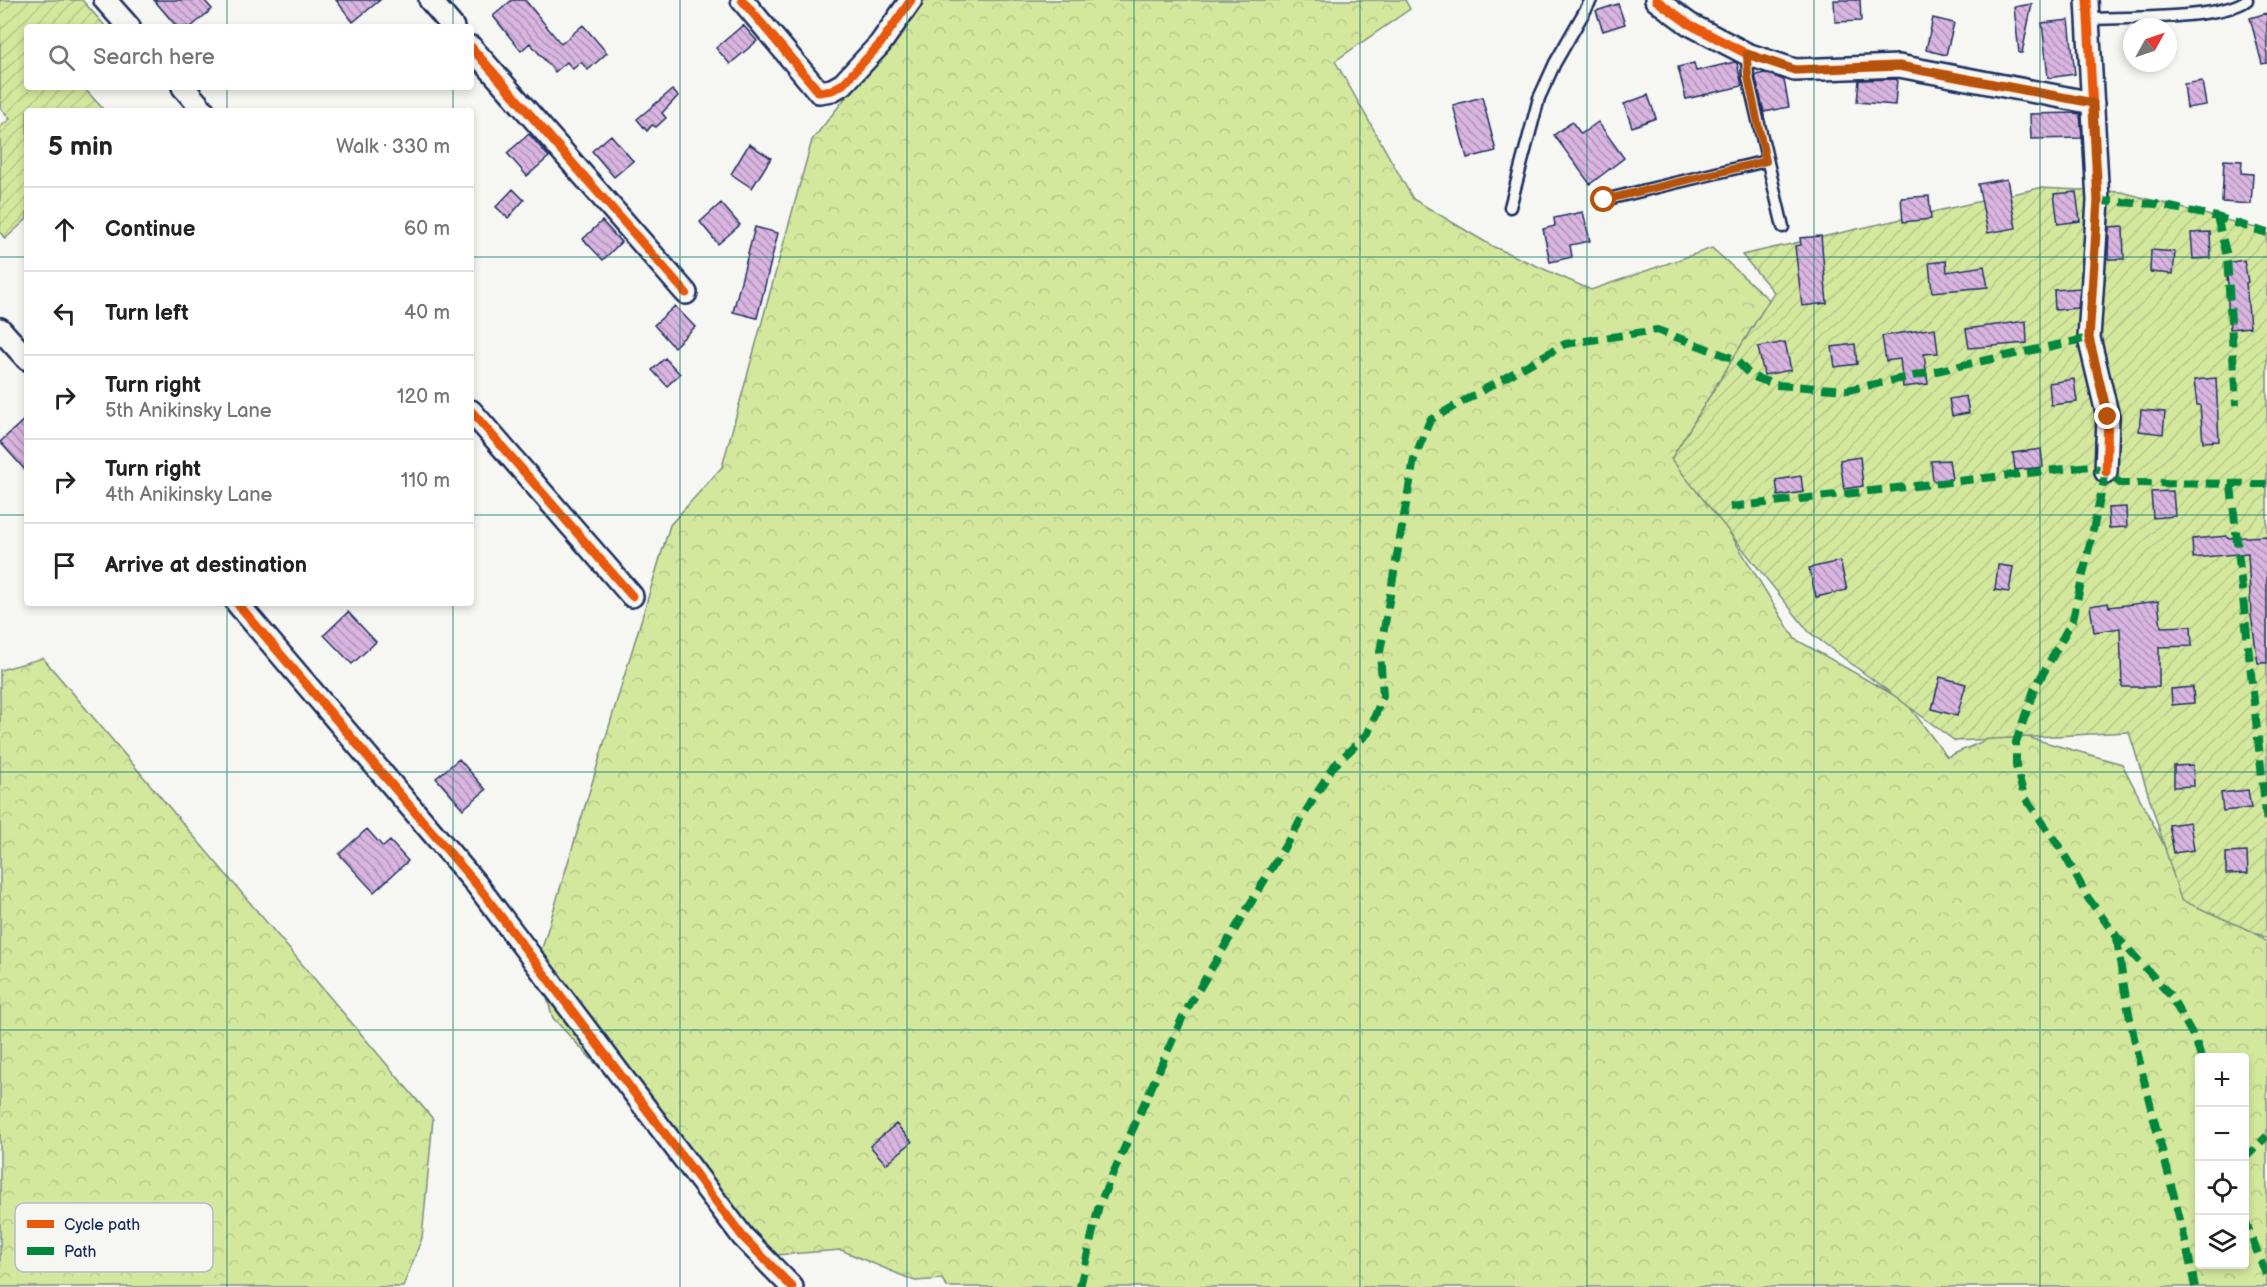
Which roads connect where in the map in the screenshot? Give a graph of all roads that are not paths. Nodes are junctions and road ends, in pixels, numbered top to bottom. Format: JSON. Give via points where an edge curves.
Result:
{"nodes":[{"id":1,"x":105,"y":0,"type":"edge"},
{"id":2,"x":430,"y":0,"type":"edge"},
{"id":3,"x":742,"y":0,"type":"edge"},
{"id":4,"x":911,"y":0,"type":"edge"},
{"id":5,"x":1591,"y":0,"type":"edge"},
{"id":6,"x":1656,"y":0,"type":"edge"},
{"id":7,"x":2247,"y":0,"type":"edge"},
{"id":8,"x":2088,"y":10,"type":"edge"},
{"id":9,"x":126,"y":24,"type":"edge"},
{"id":10,"x":450,"y":24,"type":"edge"},
{"id":11,"x":474,"y":50,"type":"edge"},
{"id":12,"x":1747,"y":54,"type":"junction"},
{"id":13,"x":186,"y":90,"type":"edge"},
{"id":14,"x":2093,"y":103,"type":"junction"},
{"id":15,"x":201,"y":108,"type":"edge"},
{"id":16,"x":1766,"y":161,"type":"junction"},
{"id":17,"x":1604,"y":200,"type":"dead end"},
{"id":18,"x":1510,"y":207,"type":"dead end"},
{"id":19,"x":1783,"y":226,"type":"dead end"},
{"id":20,"x":686,"y":293,"type":"dead end"},
{"id":21,"x":0,"y":329,"type":"edge"},
{"id":22,"x":24,"y":356,"type":"edge"},
{"id":23,"x":474,"y":414,"type":"edge"},
{"id":24,"x":2106,"y":472,"type":"dead end"},
{"id":25,"x":632,"y":596,"type":"dead end"},
{"id":26,"x":240,"y":606,"type":"edge"},
{"id":27,"x":792,"y":1287,"type":"edge"}],
"edges":[{"from":1,"to":9,"type":"street"},
{"from":2,"to":10,"type":"street"},
{"from":3,"to":4,"type":"street","via":[[819,92],[843,84],[880,44]]},
{"from":5,"to":18,"type":"lane","via":[[1539,98]]},
{"from":6,"to":12,"type":"street","via":[[1689,24]]},
{"from":7,"to":8,"type":"lane","via":[[2208,14]]},
{"from":8,"to":14,"type":"street"},
{"from":11,"to":20,"type":"street"},
{"from":12,"to":14,"type":"street","via":[[1795,70],[1899,66]]},
{"from":12,"to":16,"type":"lane","via":[[1748,77]]},
{"from":13,"to":15,"type":"street"},
{"from":14,"to":24,"type":"street","via":[[2098,201],[2089,338],[2108,417]]},
{"from":16,"to":17,"type":"lane"},
{"from":16,"to":19,"type":"lane"},
{"from":21,"to":22,"type":"street"},
{"from":23,"to":25,"type":"street"},
{"from":26,"to":27,"type":"street","via":[[477,885],[717,1203]]}]}
